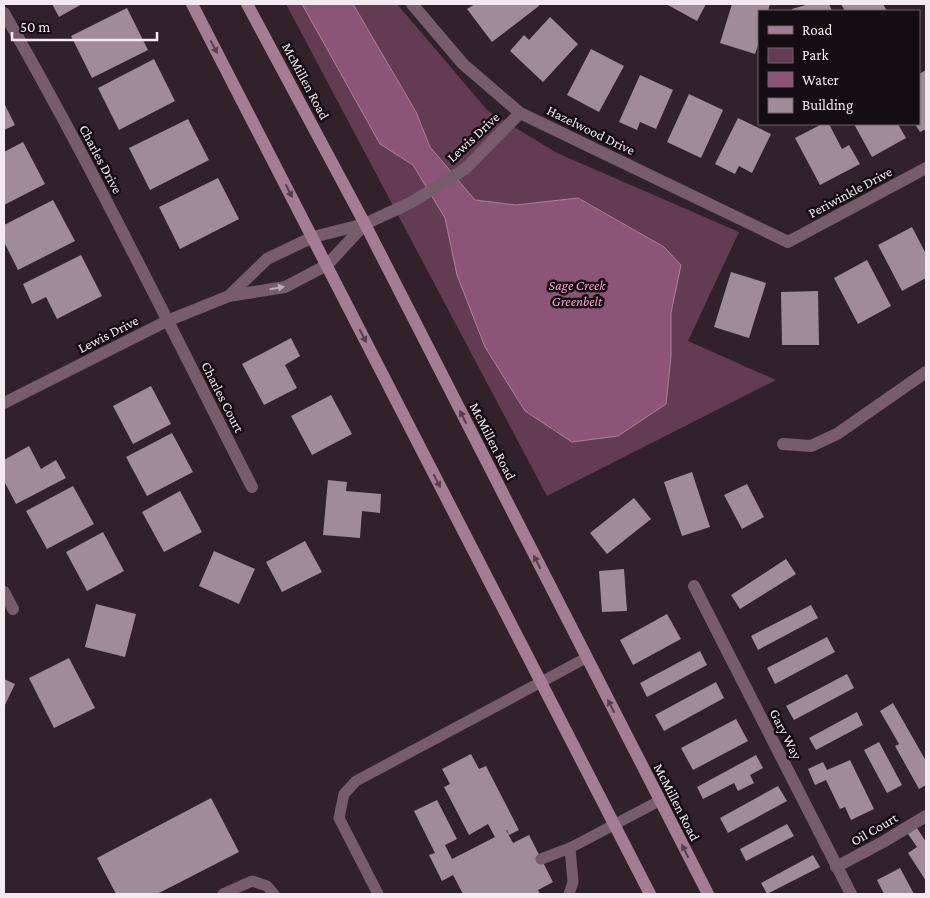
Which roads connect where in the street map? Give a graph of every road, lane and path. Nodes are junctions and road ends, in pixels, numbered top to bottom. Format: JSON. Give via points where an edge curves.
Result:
{"nodes":[{"id":1,"x":192,"y":4,"type":"edge"},
{"id":2,"x":247,"y":4,"type":"edge"},
{"id":3,"x":412,"y":4,"type":"edge"},
{"id":4,"x":4,"y":13,"type":"edge"},
{"id":5,"x":520,"y":113,"type":"junction"},
{"id":6,"x":926,"y":168,"type":"edge"},
{"id":7,"x":365,"y":224,"type":"junction"},
{"id":8,"x":313,"y":237,"type":"junction"},
{"id":9,"x":788,"y":242,"type":"joint"},
{"id":10,"x":327,"y":265,"type":"junction"},
{"id":11,"x":229,"y":296,"type":"junction"},
{"id":12,"x":167,"y":321,"type":"junction"},
{"id":13,"x":926,"y":372,"type":"edge"},
{"id":14,"x":4,"y":403,"type":"edge"},
{"id":15,"x":783,"y":444,"type":"dead end"},
{"id":16,"x":252,"y":488,"type":"dead end"},
{"id":17,"x":694,"y":586,"type":"dead end"},
{"id":18,"x":4,"y":592,"type":"edge"},
{"id":19,"x":13,"y":610,"type":"dead end"},
{"id":20,"x":586,"y":658,"type":"junction"},
{"id":21,"x":540,"y":682,"type":"junction"},
{"id":22,"x":659,"y":801,"type":"junction"},
{"id":23,"x":926,"y":816,"type":"edge"},
{"id":24,"x":614,"y":825,"type":"junction"},
{"id":25,"x":570,"y":848,"type":"junction"},
{"id":26,"x":541,"y":859,"type":"dead end"},
{"id":27,"x":836,"y":867,"type":"junction"},
{"id":28,"x":223,"y":894,"type":"edge"},
{"id":29,"x":274,"y":894,"type":"edge"},
{"id":30,"x":378,"y":894,"type":"edge"},
{"id":31,"x":569,"y":894,"type":"edge"},
{"id":32,"x":650,"y":894,"type":"edge"},
{"id":33,"x":708,"y":894,"type":"edge"},
{"id":34,"x":851,"y":894,"type":"edge"}],
"edges":[{"from":1,"to":8,"type":"main road","one_way":true},
{"from":2,"to":7,"type":"main road","name":"McMillen Road"},
{"from":3,"to":5,"type":"street","name":"Hazelwood Drive","via":[[463,64]]},
{"from":4,"to":12,"type":"street","name":"Charles Drive"},
{"from":5,"to":7,"type":"street","name":"Lewis Drive","via":[[464,168],[412,202]]},
{"from":5,"to":9,"type":"street","name":"Hazelwood Drive"},
{"from":6,"to":9,"type":"street","name":"Periwinkle Drive"},
{"from":7,"to":8,"type":"street","name":"Lewis Drive"},
{"from":7,"to":10,"type":"street","name":"Lewis Drive"},
{"from":20,"to":7,"type":"main road","name":"McMillen Road","one_way":true},
{"from":8,"to":10,"type":"main road"},
{"from":8,"to":11,"type":"street","name":"Lewis Drive","via":[[267,259]]},
{"from":11,"to":10,"type":"street","name":"Lewis Drive","one_way":true,"via":[[285,287]]},
{"from":10,"to":21,"type":"main road","one_way":true},
{"from":11,"to":12,"type":"street","name":"Lewis Drive"},
{"from":12,"to":14,"type":"street","name":"Lewis Drive"},
{"from":12,"to":16,"type":"street","name":"Charles Court"},
{"from":13,"to":15,"type":"street","via":[[837,434],[811,446]]},
{"from":17,"to":27,"type":"street","name":"Gary Way"},
{"from":18,"to":19,"type":"street"},
{"from":20,"to":21,"type":"lane"},
{"from":22,"to":20,"type":"main road","name":"McMillen Road","one_way":true},
{"from":21,"to":24,"type":"main road"},
{"from":21,"to":30,"type":"lane","via":[[356,781],[344,794],[340,818]]},
{"from":22,"to":24,"type":"lane"},
{"from":33,"to":22,"type":"main road","name":"McMillen Road","one_way":true},
{"from":23,"to":27,"type":"street","name":"Oil Court"},
{"from":24,"to":25,"type":"lane"},
{"from":24,"to":32,"type":"main road"},
{"from":25,"to":26,"type":"lane"},
{"from":25,"to":31,"type":"lane","via":[[573,882]]},
{"from":27,"to":34,"type":"street","name":"Gary Way"},
{"from":28,"to":29,"type":"lane","via":[[252,881],[267,886]]}]}
